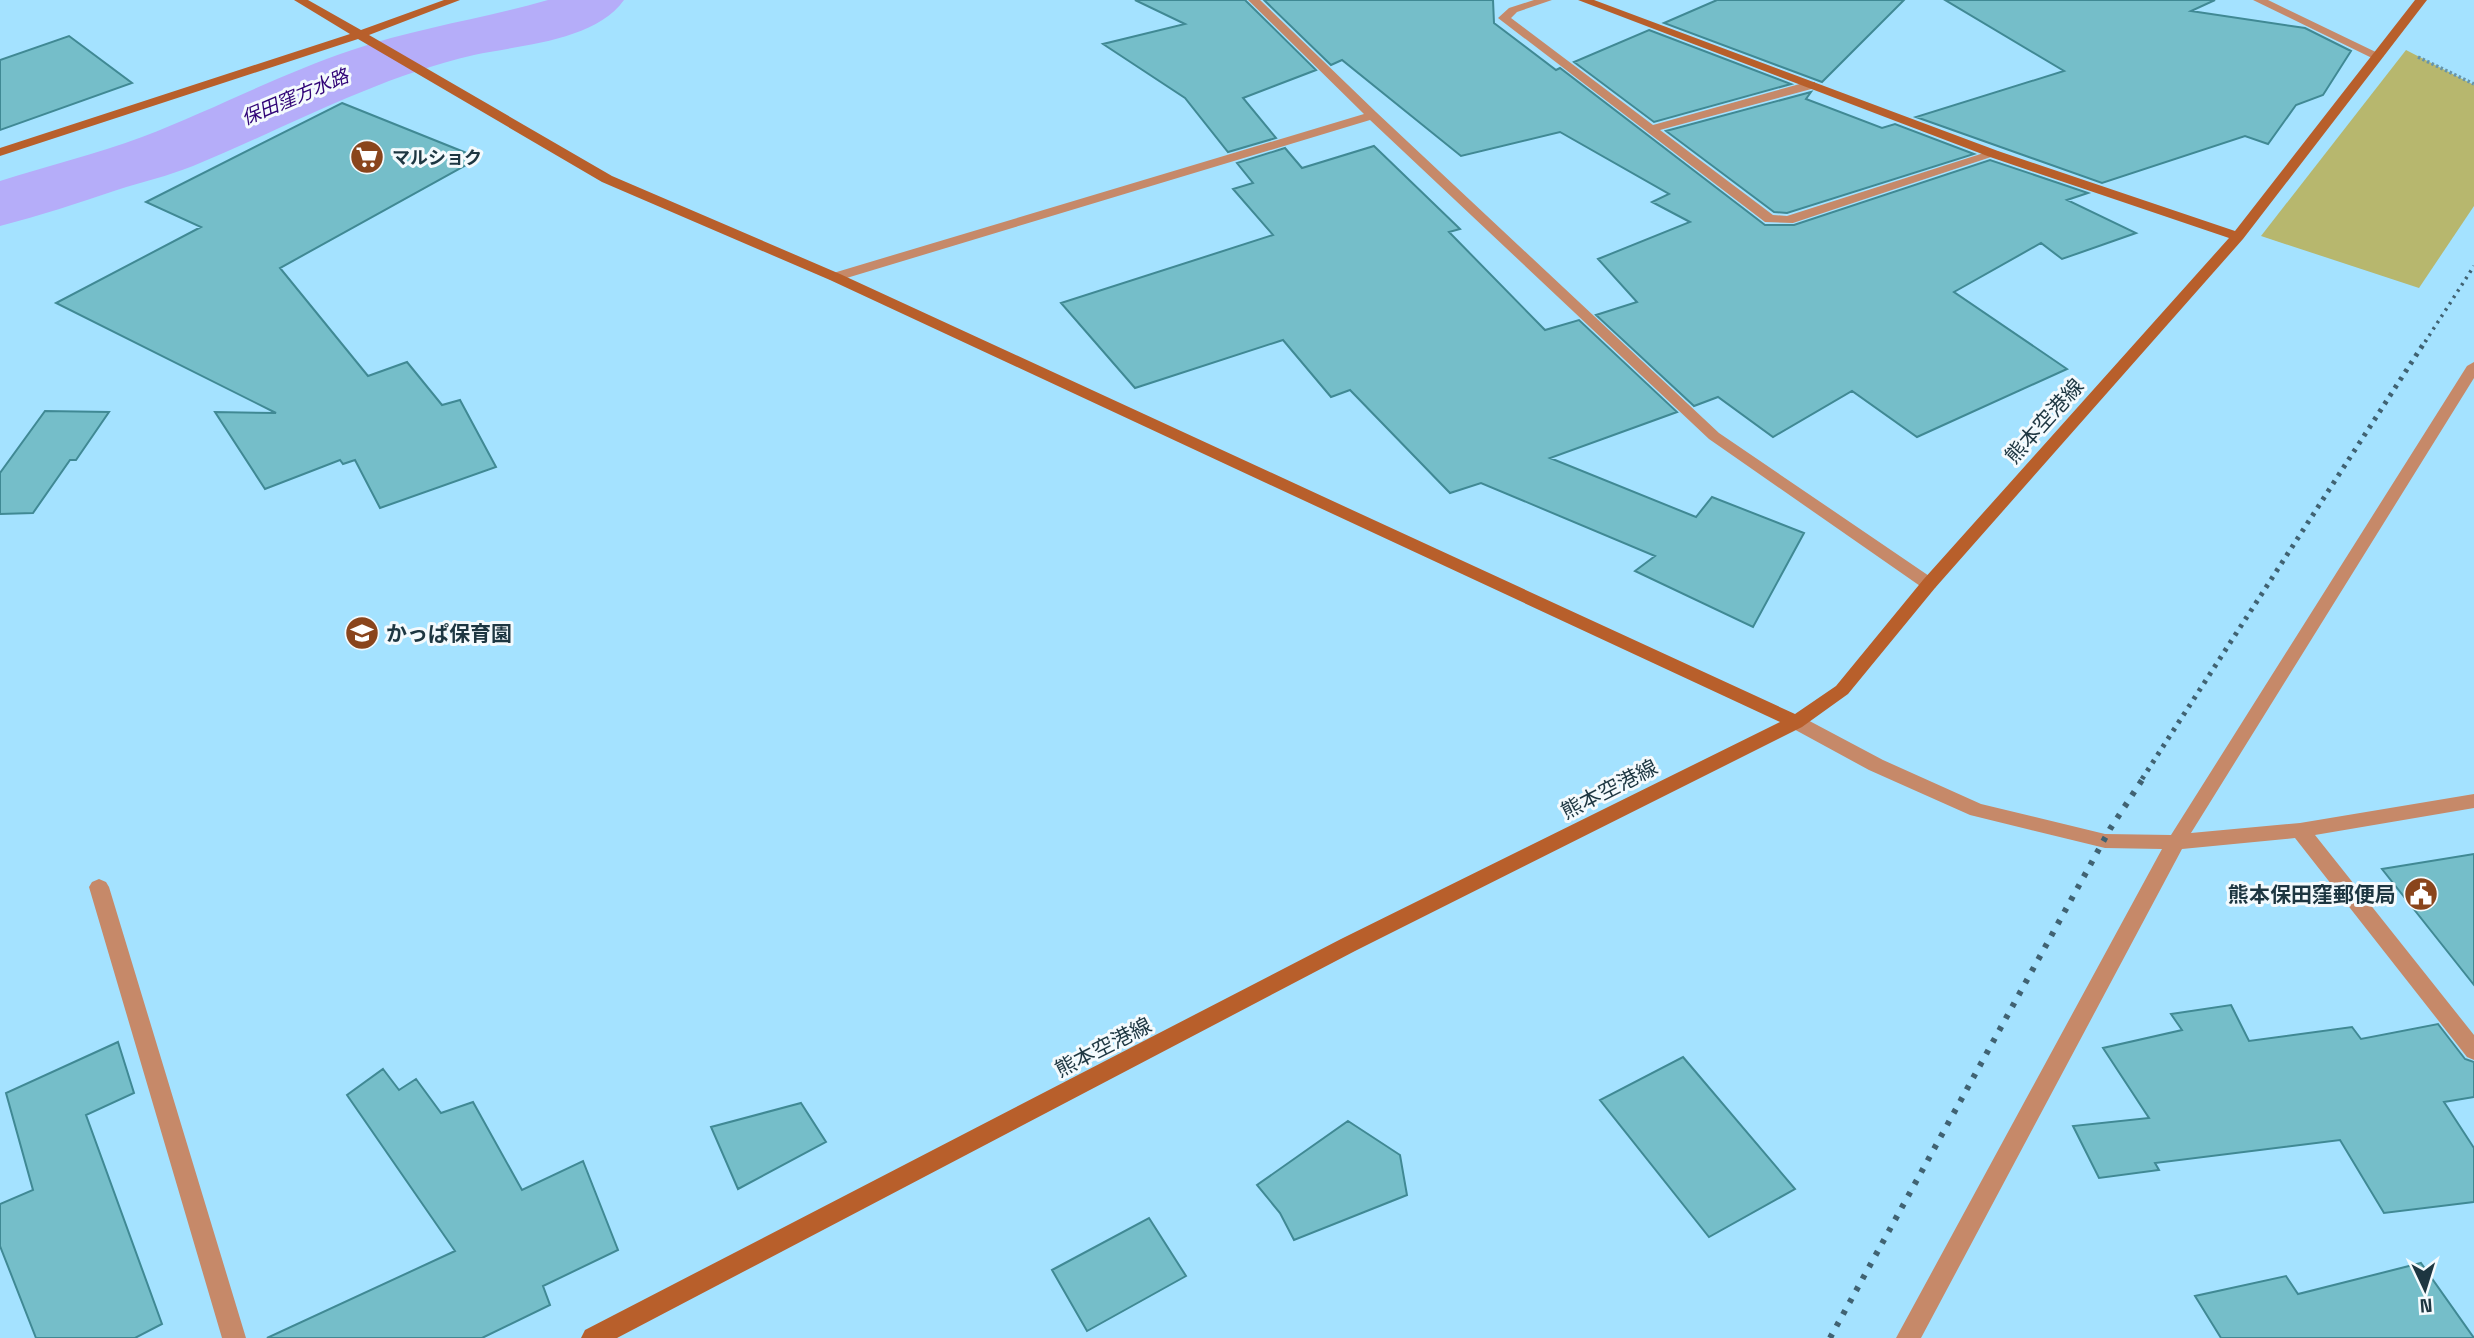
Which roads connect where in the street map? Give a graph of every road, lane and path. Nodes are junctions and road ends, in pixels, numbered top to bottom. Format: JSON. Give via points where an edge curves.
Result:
{"nodes":[{"id":1,"x":300,"y":0,"type":"edge"},
{"id":2,"x":454,"y":0,"type":"edge"},
{"id":3,"x":1254,"y":0,"type":"edge"},
{"id":4,"x":1546,"y":0,"type":"edge"},
{"id":5,"x":1584,"y":0,"type":"edge"},
{"id":6,"x":2259,"y":0,"type":"edge"},
{"id":7,"x":2421,"y":0,"type":"edge"},
{"id":8,"x":359,"y":35,"type":"junction"},
{"id":9,"x":2383,"y":50,"type":"junction"},
{"id":10,"x":2474,"y":84,"type":"edge"},
{"id":11,"x":1811,"y":85,"type":"junction"},
{"id":12,"x":1372,"y":115,"type":"junction"},
{"id":13,"x":1651,"y":130,"type":"junction"},
{"id":14,"x":0,"y":152,"type":"edge"},
{"id":15,"x":1994,"y":154,"type":"junction"},
{"id":16,"x":2238,"y":236,"type":"junction"},
{"id":17,"x":835,"y":277,"type":"junction"},
{"id":18,"x":2474,"y":366,"type":"edge"},
{"id":19,"x":1929,"y":584,"type":"junction"},
{"id":20,"x":1796,"y":722,"type":"junction"},
{"id":21,"x":2474,"y":801,"type":"edge"},
{"id":22,"x":2300,"y":830,"type":"junction"},
{"id":23,"x":2176,"y":842,"type":"junction"},
{"id":24,"x":99,"y":887,"type":"dead end"},
{"id":25,"x":2474,"y":1051,"type":"edge"},
{"id":26,"x":234,"y":1338,"type":"edge"},
{"id":27,"x":593,"y":1338,"type":"edge"},
{"id":28,"x":1908,"y":1338,"type":"edge"}],
"edges":[{"from":1,"to":8,"type":"street"},
{"from":2,"to":8,"type":"street"},
{"from":3,"to":12,"type":"street"},
{"from":4,"to":13,"type":"street","via":[[1513,10],[1504,19]]},
{"from":5,"to":11,"type":"street"},
{"from":6,"to":9,"type":"street"},
{"from":7,"to":9,"type":"street","name":"熊本空港線"},
{"from":8,"to":14,"type":"street"},
{"from":8,"to":17,"type":"street","via":[[607,179]]},
{"from":9,"to":10,"type":"path"},
{"from":9,"to":16,"type":"street","name":"熊本空港線"},
{"from":11,"to":13,"type":"street"},
{"from":11,"to":15,"type":"street"},
{"from":12,"to":17,"type":"street"},
{"from":12,"to":19,"type":"street","via":[[1714,436]]},
{"from":13,"to":15,"type":"street","via":[[1770,219],[1788,220]]},
{"from":15,"to":16,"type":"street"},
{"from":16,"to":19,"type":"street","name":"熊本空港線"},
{"from":17,"to":20,"type":"street"},
{"from":18,"to":23,"type":"street"},
{"from":19,"to":20,"type":"street","name":"熊本空港線","via":[[1842,690]]},
{"from":20,"to":23,"type":"street","via":[[1876,765],[1977,810],[2105,841]]},
{"from":20,"to":27,"type":"street","name":"熊本空港線","via":[[1348,945]]},
{"from":21,"to":22,"type":"street"},
{"from":22,"to":23,"type":"street"},
{"from":22,"to":25,"type":"street"},
{"from":23,"to":28,"type":"street"},
{"from":24,"to":26,"type":"street"}]}
